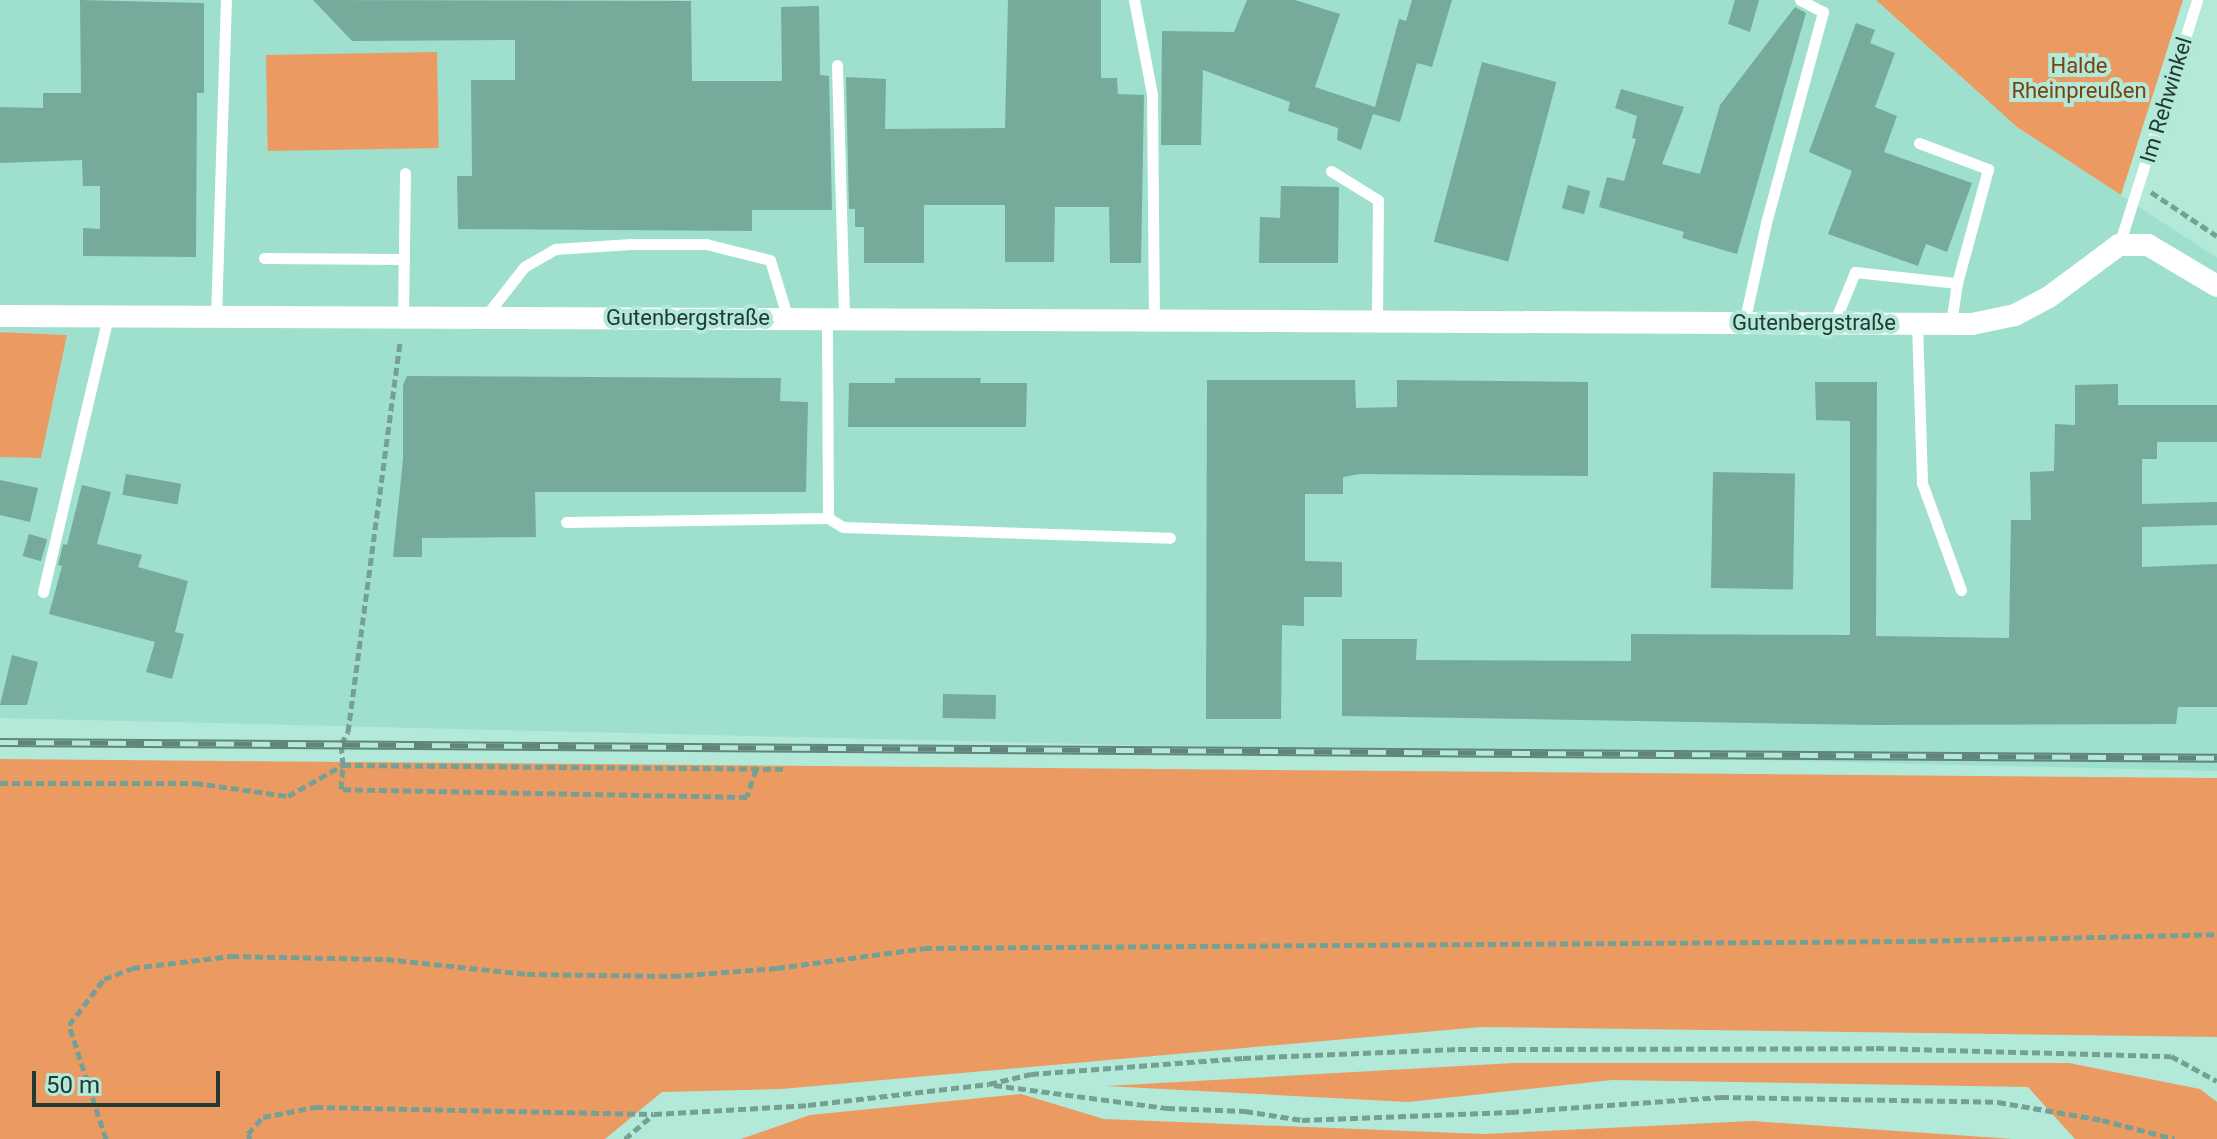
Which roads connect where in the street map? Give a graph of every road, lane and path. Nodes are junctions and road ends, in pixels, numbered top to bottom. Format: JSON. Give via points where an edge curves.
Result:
{"nodes":[{"id":1,"x":226,"y":0,"type":"edge"},
{"id":2,"x":1134,"y":0,"type":"edge"},
{"id":3,"x":1800,"y":0,"type":"edge"},
{"id":4,"x":2197,"y":0,"type":"edge"},
{"id":5,"x":837,"y":65,"type":"dead end"},
{"id":6,"x":1919,"y":143,"type":"dead end"},
{"id":7,"x":1331,"y":171,"type":"dead end"},
{"id":8,"x":405,"y":173,"type":"dead end"},
{"id":9,"x":2140,"y":185,"type":"junction"},
{"id":10,"x":2217,"y":236,"type":"edge"},
{"id":11,"x":2119,"y":245,"type":"junction"},
{"id":12,"x":264,"y":258,"type":"dead end"},
{"id":13,"x":404,"y":259,"type":"junction"},
{"id":14,"x":1957,"y":283,"type":"junction"},
{"id":15,"x":2217,"y":286,"type":"edge"},
{"id":16,"x":0,"y":316,"type":"edge"},
{"id":17,"x":108,"y":317,"type":"junction"},
{"id":18,"x":216,"y":317,"type":"junction"},
{"id":19,"x":403,"y":317,"type":"junction"},
{"id":20,"x":485,"y":317,"type":"junction"},
{"id":21,"x":788,"y":319,"type":"junction"},
{"id":22,"x":836,"y":319,"type":"junction"},
{"id":23,"x":1154,"y":320,"type":"junction"},
{"id":24,"x":1377,"y":321,"type":"junction"},
{"id":25,"x":1744,"y":323,"type":"junction"},
{"id":26,"x":1834,"y":323,"type":"junction"},
{"id":27,"x":1917,"y":323,"type":"junction"},
{"id":28,"x":1951,"y":323,"type":"junction"},
{"id":29,"x":828,"y":518,"type":"junction"},
{"id":30,"x":566,"y":522,"type":"dead end"},
{"id":31,"x":1170,"y":538,"type":"dead end"},
{"id":32,"x":1961,"y":590,"type":"dead end"},
{"id":33,"x":43,"y":592,"type":"dead end"},
{"id":34,"x":343,"y":765,"type":"junction"},
{"id":35,"x":756,"y":769,"type":"dead end"},
{"id":36,"x":784,"y":769,"type":"dead end"},
{"id":37,"x":0,"y":783,"type":"edge"},
{"id":38,"x":2217,"y":934,"type":"edge"},
{"id":39,"x":2217,"y":1081,"type":"edge"},
{"id":40,"x":989,"y":1084,"type":"junction"},
{"id":41,"x":654,"y":1114,"type":"junction"},
{"id":42,"x":106,"y":1139,"type":"edge"},
{"id":43,"x":250,"y":1139,"type":"edge"},
{"id":44,"x":625,"y":1139,"type":"edge"},
{"id":45,"x":2175,"y":1139,"type":"edge"}],
"edges":[{"from":1,"to":18,"type":"lane"},
{"from":2,"to":23,"type":"lane","via":[[1152,94]]},
{"from":3,"to":25,"type":"lane","via":[[1823,12]]},
{"from":4,"to":9,"type":"lane","name":"Im Rehwinkel"},
{"from":5,"to":22,"type":"lane"},
{"from":6,"to":14,"type":"lane","via":[[1988,169]]},
{"from":7,"to":24,"type":"lane","via":[[1378,200]]},
{"from":8,"to":13,"type":"lane"},
{"from":9,"to":10,"type":"path"},
{"from":9,"to":11,"type":"lane","name":"Im Rehwinkel"},
{"from":11,"to":15,"type":"street","via":[[2148,245]]},
{"from":11,"to":28,"type":"street","name":"Gutenbergstraße","via":[[2049,297],[2015,315]]},
{"from":12,"to":13,"type":"lane"},
{"from":13,"to":19,"type":"lane"},
{"from":14,"to":26,"type":"lane","via":[[1855,272]]},
{"from":14,"to":28,"type":"lane"},
{"from":16,"to":17,"type":"street","name":"Gutenbergstraße"},
{"from":17,"to":18,"type":"street","name":"Gutenbergstraße"},
{"from":17,"to":33,"type":"lane"},
{"from":18,"to":19,"type":"street","name":"Gutenbergstraße"},
{"from":19,"to":20,"type":"street","name":"Gutenbergstraße"},
{"from":19,"to":34,"type":"path","via":[[348,732],[341,744]]},
{"from":20,"to":21,"type":"street","name":"Gutenbergstraße"},
{"from":20,"to":21,"type":"lane","via":[[524,267],[555,249],[706,244],[770,260]]},
{"from":21,"to":22,"type":"street","name":"Gutenbergstraße"},
{"from":22,"to":23,"type":"street","name":"Gutenbergstraße"},
{"from":22,"to":29,"type":"lane"},
{"from":23,"to":24,"type":"street","name":"Gutenbergstraße"},
{"from":24,"to":25,"type":"street","name":"Gutenbergstraße"},
{"from":25,"to":26,"type":"street","name":"Gutenbergstraße"},
{"from":26,"to":27,"type":"street","name":"Gutenbergstraße"},
{"from":27,"to":28,"type":"street","name":"Gutenbergstraße"},
{"from":27,"to":32,"type":"lane","via":[[1922,483]]},
{"from":29,"to":30,"type":"lane"},
{"from":29,"to":31,"type":"lane","via":[[843,527]]},
{"from":34,"to":35,"type":"path","via":[[341,789],[747,797]]},
{"from":34,"to":36,"type":"path"},
{"from":34,"to":37,"type":"path","via":[[288,796],[195,783]]},
{"from":38,"to":42,"type":"path","via":[[1902,942],[924,948],[673,976],[527,974],[386,959],[231,956],[132,968],[104,979],[69,1025]]},
{"from":39,"to":40,"type":"path","via":[[2171,1056],[1876,1048],[1458,1049],[1137,1066],[1031,1074]]},
{"from":40,"to":41,"type":"path","via":[[808,1105]]},
{"from":40,"to":45,"type":"path","via":[[1302,1120],[1721,1097],[1998,1102]]},
{"from":41,"to":43,"type":"path","via":[[315,1107],[263,1117],[248,1134]]},
{"from":41,"to":44,"type":"path"}]}
